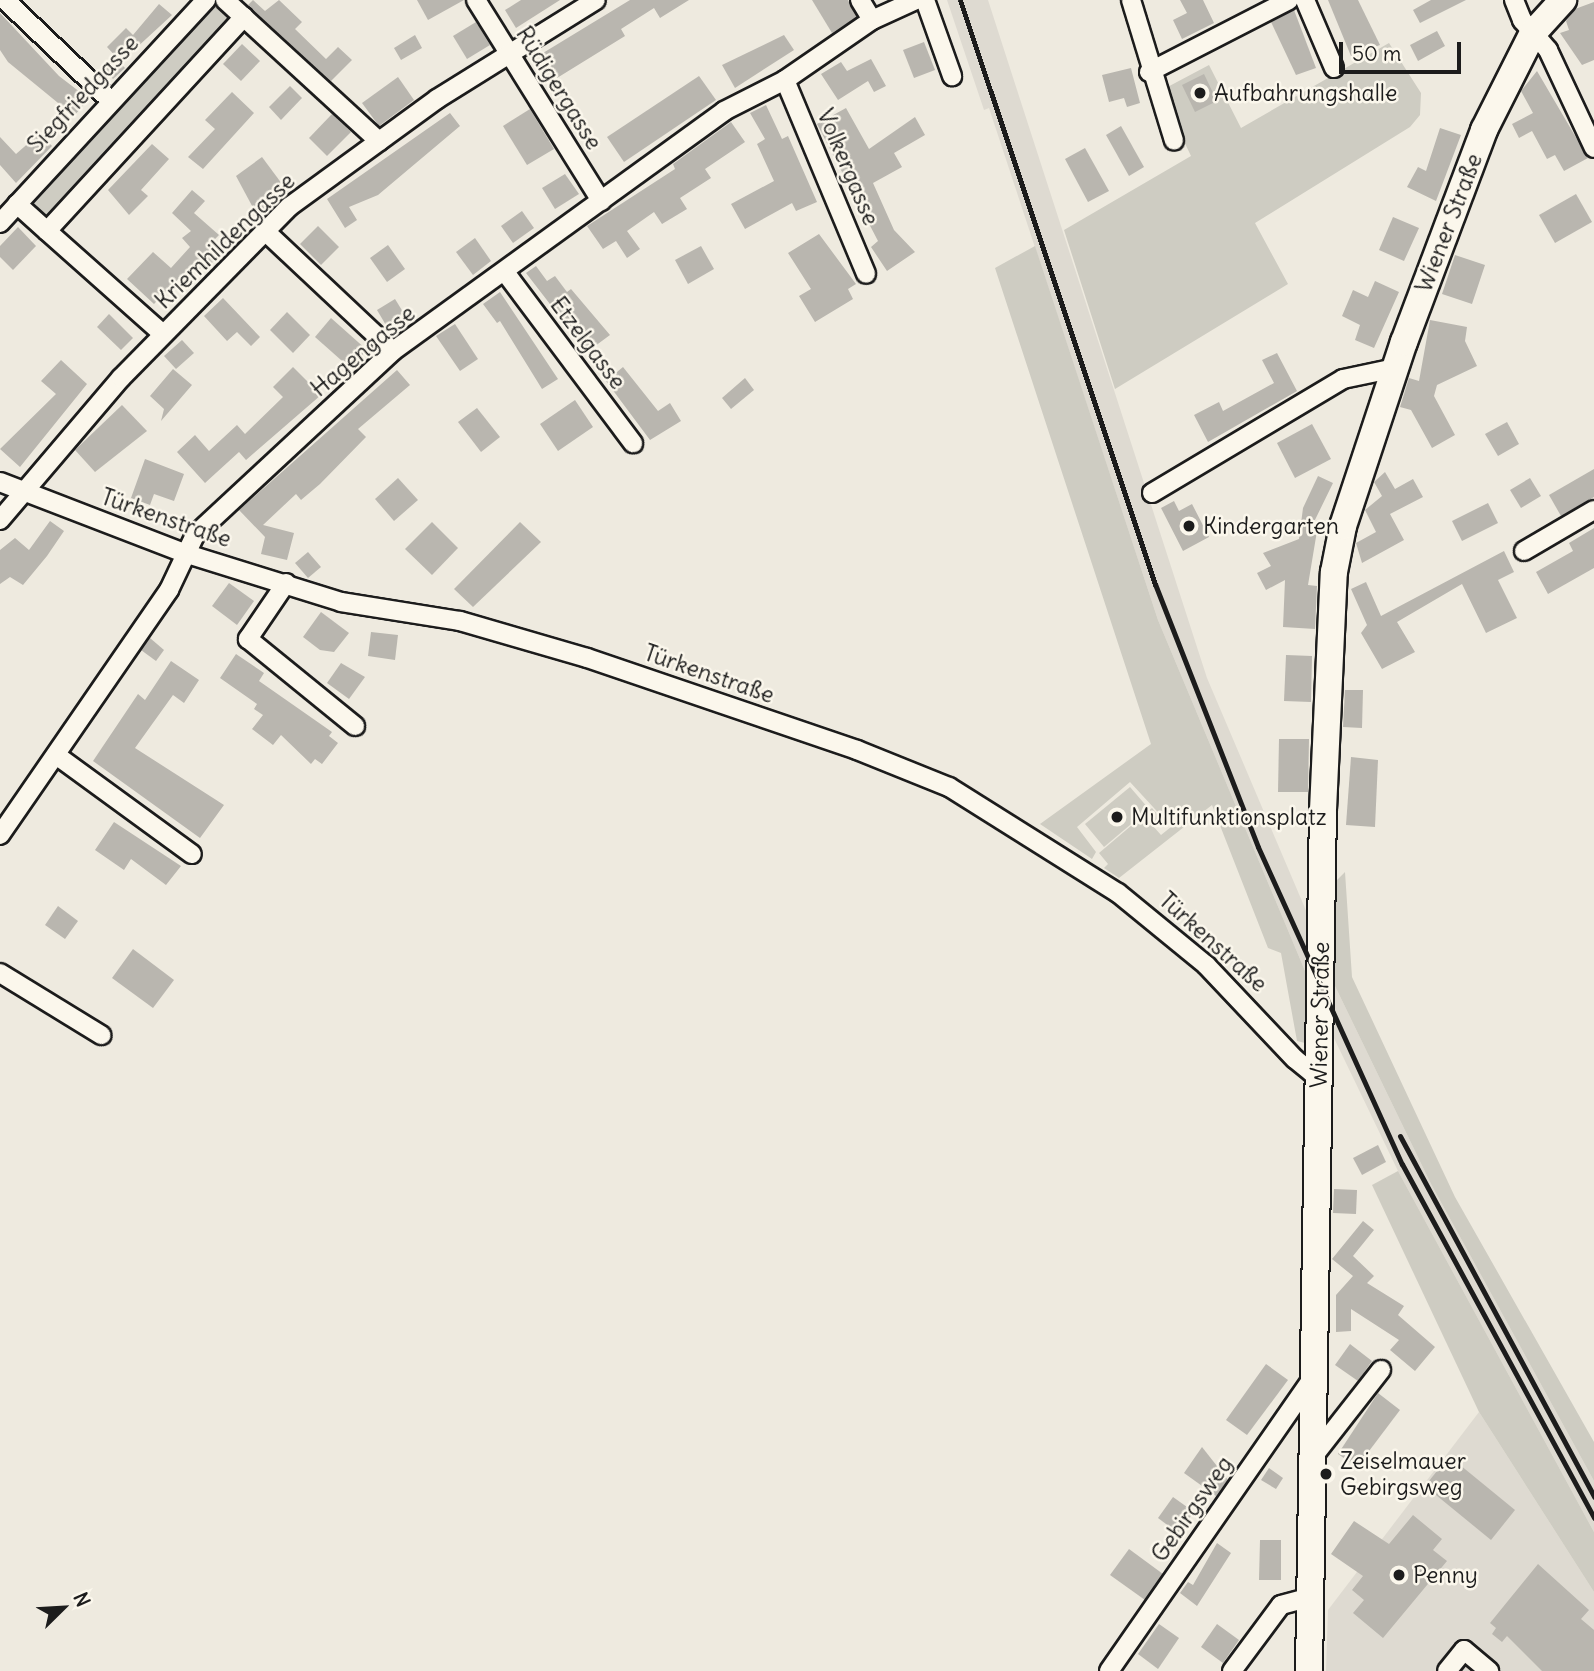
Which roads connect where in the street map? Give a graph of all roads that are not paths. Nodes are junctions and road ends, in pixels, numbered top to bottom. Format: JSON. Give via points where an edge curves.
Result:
{"nodes":[{"id":1,"x":5,"y":0,"type":"edge"},
{"id":2,"x":206,"y":0,"type":"edge"},
{"id":3,"x":225,"y":0,"type":"edge"},
{"id":4,"x":476,"y":0,"type":"edge"},
{"id":5,"x":596,"y":0,"type":"edge"},
{"id":6,"x":860,"y":0,"type":"edge"},
{"id":7,"x":916,"y":0,"type":"edge"},
{"id":8,"x":925,"y":0,"type":"edge"},
{"id":9,"x":1131,"y":0,"type":"edge"},
{"id":10,"x":1289,"y":0,"type":"edge"},
{"id":11,"x":1305,"y":0,"type":"edge"},
{"id":12,"x":1514,"y":0,"type":"edge"},
{"id":13,"x":1563,"y":0,"type":"edge"},
{"id":14,"x":244,"y":17,"type":"junction"},
{"id":15,"x":872,"y":20,"type":"junction"},
{"id":16,"x":1533,"y":33,"type":"junction"},
{"id":17,"x":508,"y":52,"type":"junction"},
{"id":18,"x":1334,"y":68,"type":"dead end"},
{"id":19,"x":1149,"y":72,"type":"junction"},
{"id":20,"x":952,"y":76,"type":"dead end"},
{"id":21,"x":785,"y":80,"type":"junction"},
{"id":22,"x":109,"y":99,"type":"junction"},
{"id":23,"x":379,"y":141,"type":"junction"},
{"id":24,"x":1174,"y":141,"type":"dead end"},
{"id":25,"x":1594,"y":148,"type":"edge"},
{"id":26,"x":601,"y":201,"type":"junction"},
{"id":27,"x":17,"y":204,"type":"junction"},
{"id":28,"x":0,"y":223,"type":"edge"},
{"id":29,"x":47,"y":231,"type":"junction"},
{"id":30,"x":265,"y":231,"type":"junction"},
{"id":31,"x":505,"y":272,"type":"junction"},
{"id":32,"x":866,"y":274,"type":"dead end"},
{"id":33,"x":163,"y":334,"type":"junction"},
{"id":34,"x":393,"y":351,"type":"junction"},
{"id":35,"x":1395,"y":368,"type":"junction"},
{"id":36,"x":633,"y":443,"type":"dead end"},
{"id":37,"x":0,"y":482,"type":"edge"},
{"id":38,"x":24,"y":492,"type":"junction"},
{"id":39,"x":1152,"y":493,"type":"dead end"},
{"id":40,"x":1594,"y":510,"type":"edge"},
{"id":41,"x":0,"y":520,"type":"edge"},
{"id":42,"x":1524,"y":551,"type":"dead end"},
{"id":43,"x":184,"y":553,"type":"junction"},
{"id":44,"x":286,"y":583,"type":"junction"},
{"id":45,"x":355,"y":726,"type":"dead end"},
{"id":46,"x":56,"y":755,"type":"junction"},
{"id":47,"x":0,"y":835,"type":"edge"},
{"id":48,"x":192,"y":854,"type":"dead end"},
{"id":49,"x":0,"y":973,"type":"edge"},
{"id":50,"x":101,"y":1035,"type":"dead end"},
{"id":51,"x":1320,"y":1071,"type":"junction"},
{"id":52,"x":1381,"y":1370,"type":"dead end"},
{"id":53,"x":1314,"y":1376,"type":"junction"},
{"id":54,"x":1312,"y":1458,"type":"junction"},
{"id":55,"x":1310,"y":1597,"type":"junction"},
{"id":56,"x":1110,"y":1671,"type":"edge"},
{"id":57,"x":1232,"y":1671,"type":"edge"},
{"id":58,"x":1309,"y":1671,"type":"edge"},
{"id":59,"x":1447,"y":1671,"type":"edge"},
{"id":60,"x":1489,"y":1671,"type":"edge"}],
"edges":[{"from":1,"to":22,"type":"street"},
{"from":2,"to":22,"type":"street","name":"Siegfriedgasse"},
{"from":3,"to":14,"type":"street"},
{"from":4,"to":17,"type":"street","name":"Rüdigergasse"},
{"from":5,"to":17,"type":"street","name":"Kriemhildengasse"},
{"from":6,"to":15,"type":"street"},
{"from":7,"to":15,"type":"street","name":"Hagengasse"},
{"from":8,"to":20,"type":"street"},
{"from":9,"to":19,"type":"street"},
{"from":10,"to":19,"type":"street"},
{"from":11,"to":18,"type":"street"},
{"from":12,"to":16,"type":"street"},
{"from":13,"to":16,"type":"main road","name":"Wiener Straße"},
{"from":14,"to":23,"type":"street"},
{"from":14,"to":29,"type":"street"},
{"from":15,"to":21,"type":"street","name":"Hagengasse"},
{"from":16,"to":25,"type":"street","via":[[1548,51]]},
{"from":16,"to":35,"type":"main road","name":"Wiener Straße","via":[[1507,81]]},
{"from":17,"to":23,"type":"street","name":"Kriemhildengasse"},
{"from":17,"to":26,"type":"street","name":"Rüdigergasse"},
{"from":19,"to":24,"type":"street"},
{"from":21,"to":26,"type":"street","name":"Hagengasse","via":[[724,111]]},
{"from":21,"to":32,"type":"street","name":"Volkergasse"},
{"from":22,"to":27,"type":"street","name":"Siegfriedgasse"},
{"from":23,"to":30,"type":"street","name":"Kriemhildengasse"},
{"from":26,"to":31,"type":"street","name":"Hagengasse"},
{"from":27,"to":28,"type":"street","name":"Siegfriedgasse"},
{"from":27,"to":29,"type":"street"},
{"from":29,"to":33,"type":"street"},
{"from":30,"to":33,"type":"street","name":"Kriemhildengasse"},
{"from":30,"to":34,"type":"street"},
{"from":31,"to":34,"type":"street","name":"Hagengasse"},
{"from":31,"to":36,"type":"street","name":"Etzelgasse"},
{"from":33,"to":38,"type":"street","name":"Kriemhildengasse"},
{"from":34,"to":43,"type":"street","name":"Hagengasse","via":[[195,536]]},
{"from":35,"to":39,"type":"street","via":[[1343,379]]},
{"from":35,"to":51,"type":"main road","name":"Wiener Straße","via":[[1343,526],[1334,572]]},
{"from":37,"to":38,"type":"street","name":"Türkenstraße"},
{"from":38,"to":41,"type":"street","name":"Kriemhildengasse"},
{"from":38,"to":43,"type":"street","name":"Türkenstraße"},
{"from":40,"to":42,"type":"street"},
{"from":43,"to":44,"type":"street","name":"Türkenstraße"},
{"from":43,"to":46,"type":"street","name":"Hagengasse","via":[[169,590]]},
{"from":44,"to":45,"type":"street","via":[[248,639]]},
{"from":44,"to":51,"type":"street","name":"Türkenstraße","via":[[341,602],[460,621],[587,658],[858,750],[949,787],[1031,835],[1148,916],[1237,994],[1295,1059],[1311,1072]]},
{"from":46,"to":47,"type":"street","name":"Hagengasse"},
{"from":46,"to":48,"type":"street"},
{"from":49,"to":50,"type":"street"},
{"from":51,"to":53,"type":"main road","name":"Wiener Straße"},
{"from":52,"to":54,"type":"street"},
{"from":53,"to":54,"type":"main road","name":"Wiener Straße"},
{"from":53,"to":56,"type":"street","name":"Gebirgsweg"},
{"from":54,"to":55,"type":"main road","name":"Wiener Straße"},
{"from":55,"to":57,"type":"street","via":[[1281,1605]]},
{"from":55,"to":58,"type":"main road","name":"Wiener Straße"},
{"from":59,"to":60,"type":"street","via":[[1464,1650]]}]}
